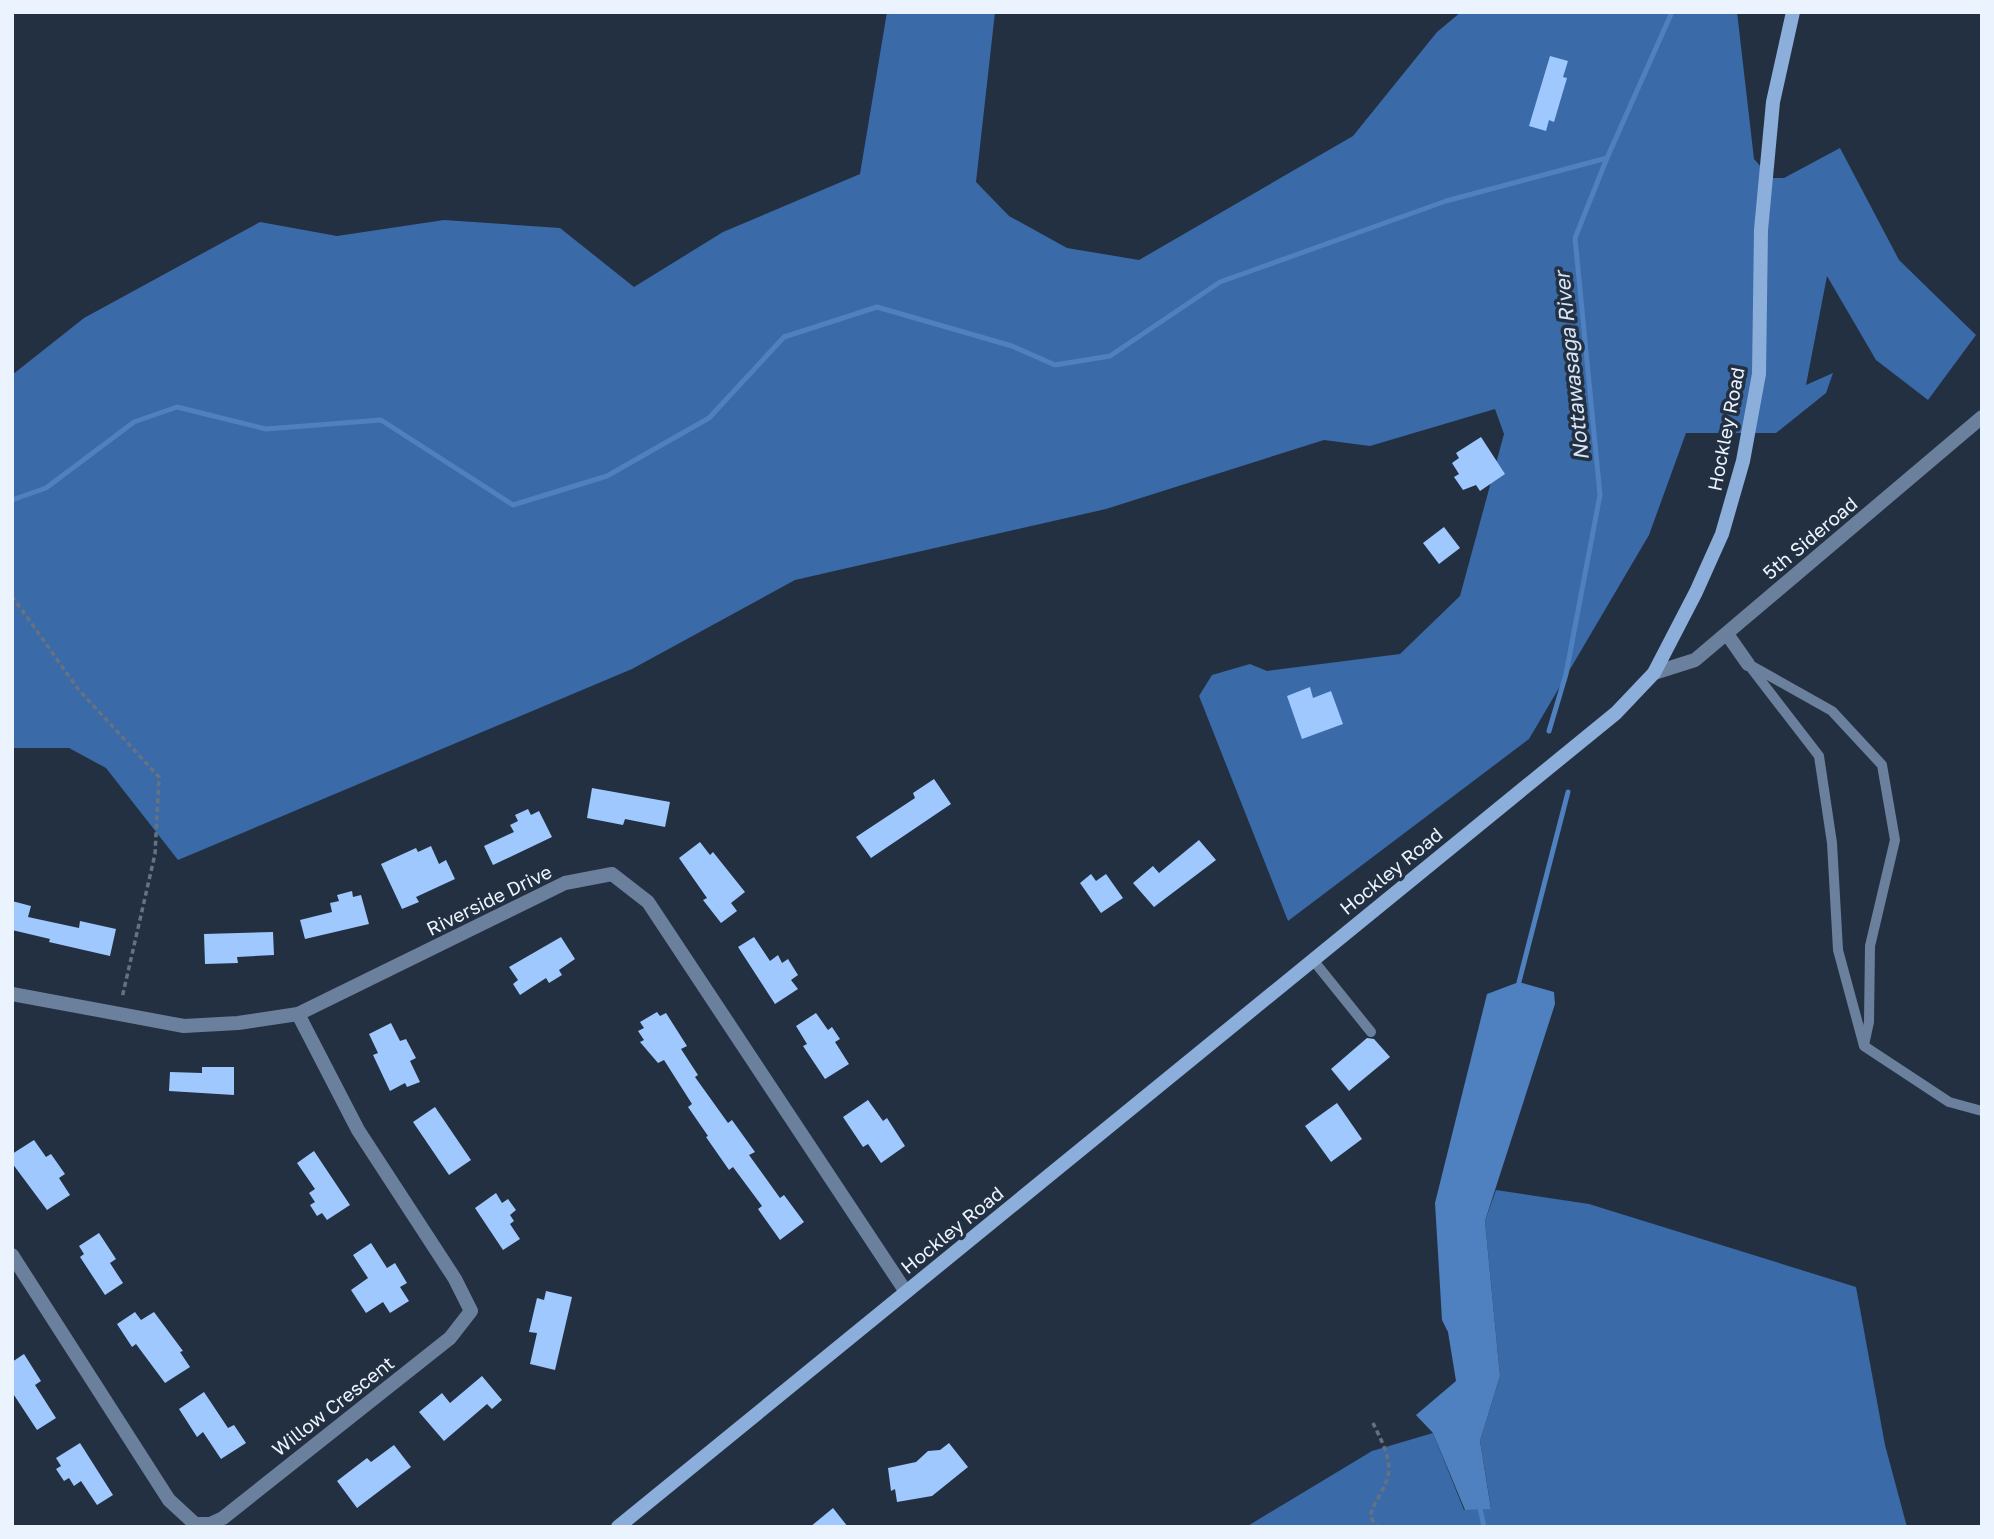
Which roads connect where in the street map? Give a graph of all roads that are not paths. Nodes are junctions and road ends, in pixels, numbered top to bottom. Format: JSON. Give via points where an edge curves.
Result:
{"nodes":[{"id":1,"x":1793,"y":12,"type":"edge"},
{"id":2,"x":1982,"y":417,"type":"edge"},
{"id":3,"x":1727,"y":634,"type":"junction"},
{"id":4,"x":1748,"y":664,"type":"junction"},
{"id":5,"x":1654,"y":673,"type":"junction"},
{"id":6,"x":1313,"y":960,"type":"junction"},
{"id":7,"x":12,"y":994,"type":"edge"},
{"id":8,"x":298,"y":1014,"type":"junction"},
{"id":9,"x":1371,"y":1032,"type":"dead end"},
{"id":10,"x":1864,"y":1046,"type":"junction"},
{"id":11,"x":1982,"y":1111,"type":"edge"},
{"id":12,"x":12,"y":1255,"type":"edge"},
{"id":13,"x":906,"y":1292,"type":"junction"},
{"id":14,"x":618,"y":1527,"type":"edge"}],
"edges":[{"from":1,"to":5,"type":"main road","name":"Hockley Road","via":[[1773,102],[1761,230],[1759,374],[1743,461],[1722,534]]},
{"from":2,"to":3,"type":"street","name":"5th Sideroad"},
{"from":3,"to":4,"type":"street"},
{"from":3,"to":5,"type":"street","name":"5th Sideroad","via":[[1695,660]]},
{"from":4,"to":10,"type":"lane","via":[[1819,757],[1832,843],[1838,950]]},
{"from":4,"to":10,"type":"lane","via":[[1832,711],[1882,765],[1895,840],[1870,946],[1870,1022]]},
{"from":5,"to":6,"type":"main road","name":"Hockley Road","via":[[1616,713]]},
{"from":6,"to":9,"type":"lane"},
{"from":6,"to":13,"type":"main road","name":"Hockley Road"},
{"from":7,"to":8,"type":"street","name":"Riverside Drive","via":[[184,1026]]},
{"from":8,"to":12,"type":"street","name":"Willow Crescent","via":[[358,1130],[471,1311],[450,1338],[223,1518],[195,1524],[169,1500]]},
{"from":8,"to":13,"type":"street","name":"Riverside Drive","via":[[565,883],[612,874],[648,902]]},
{"from":10,"to":11,"type":"lane","via":[[1949,1102]]},
{"from":13,"to":14,"type":"main road","name":"Hockley Road"}]}
